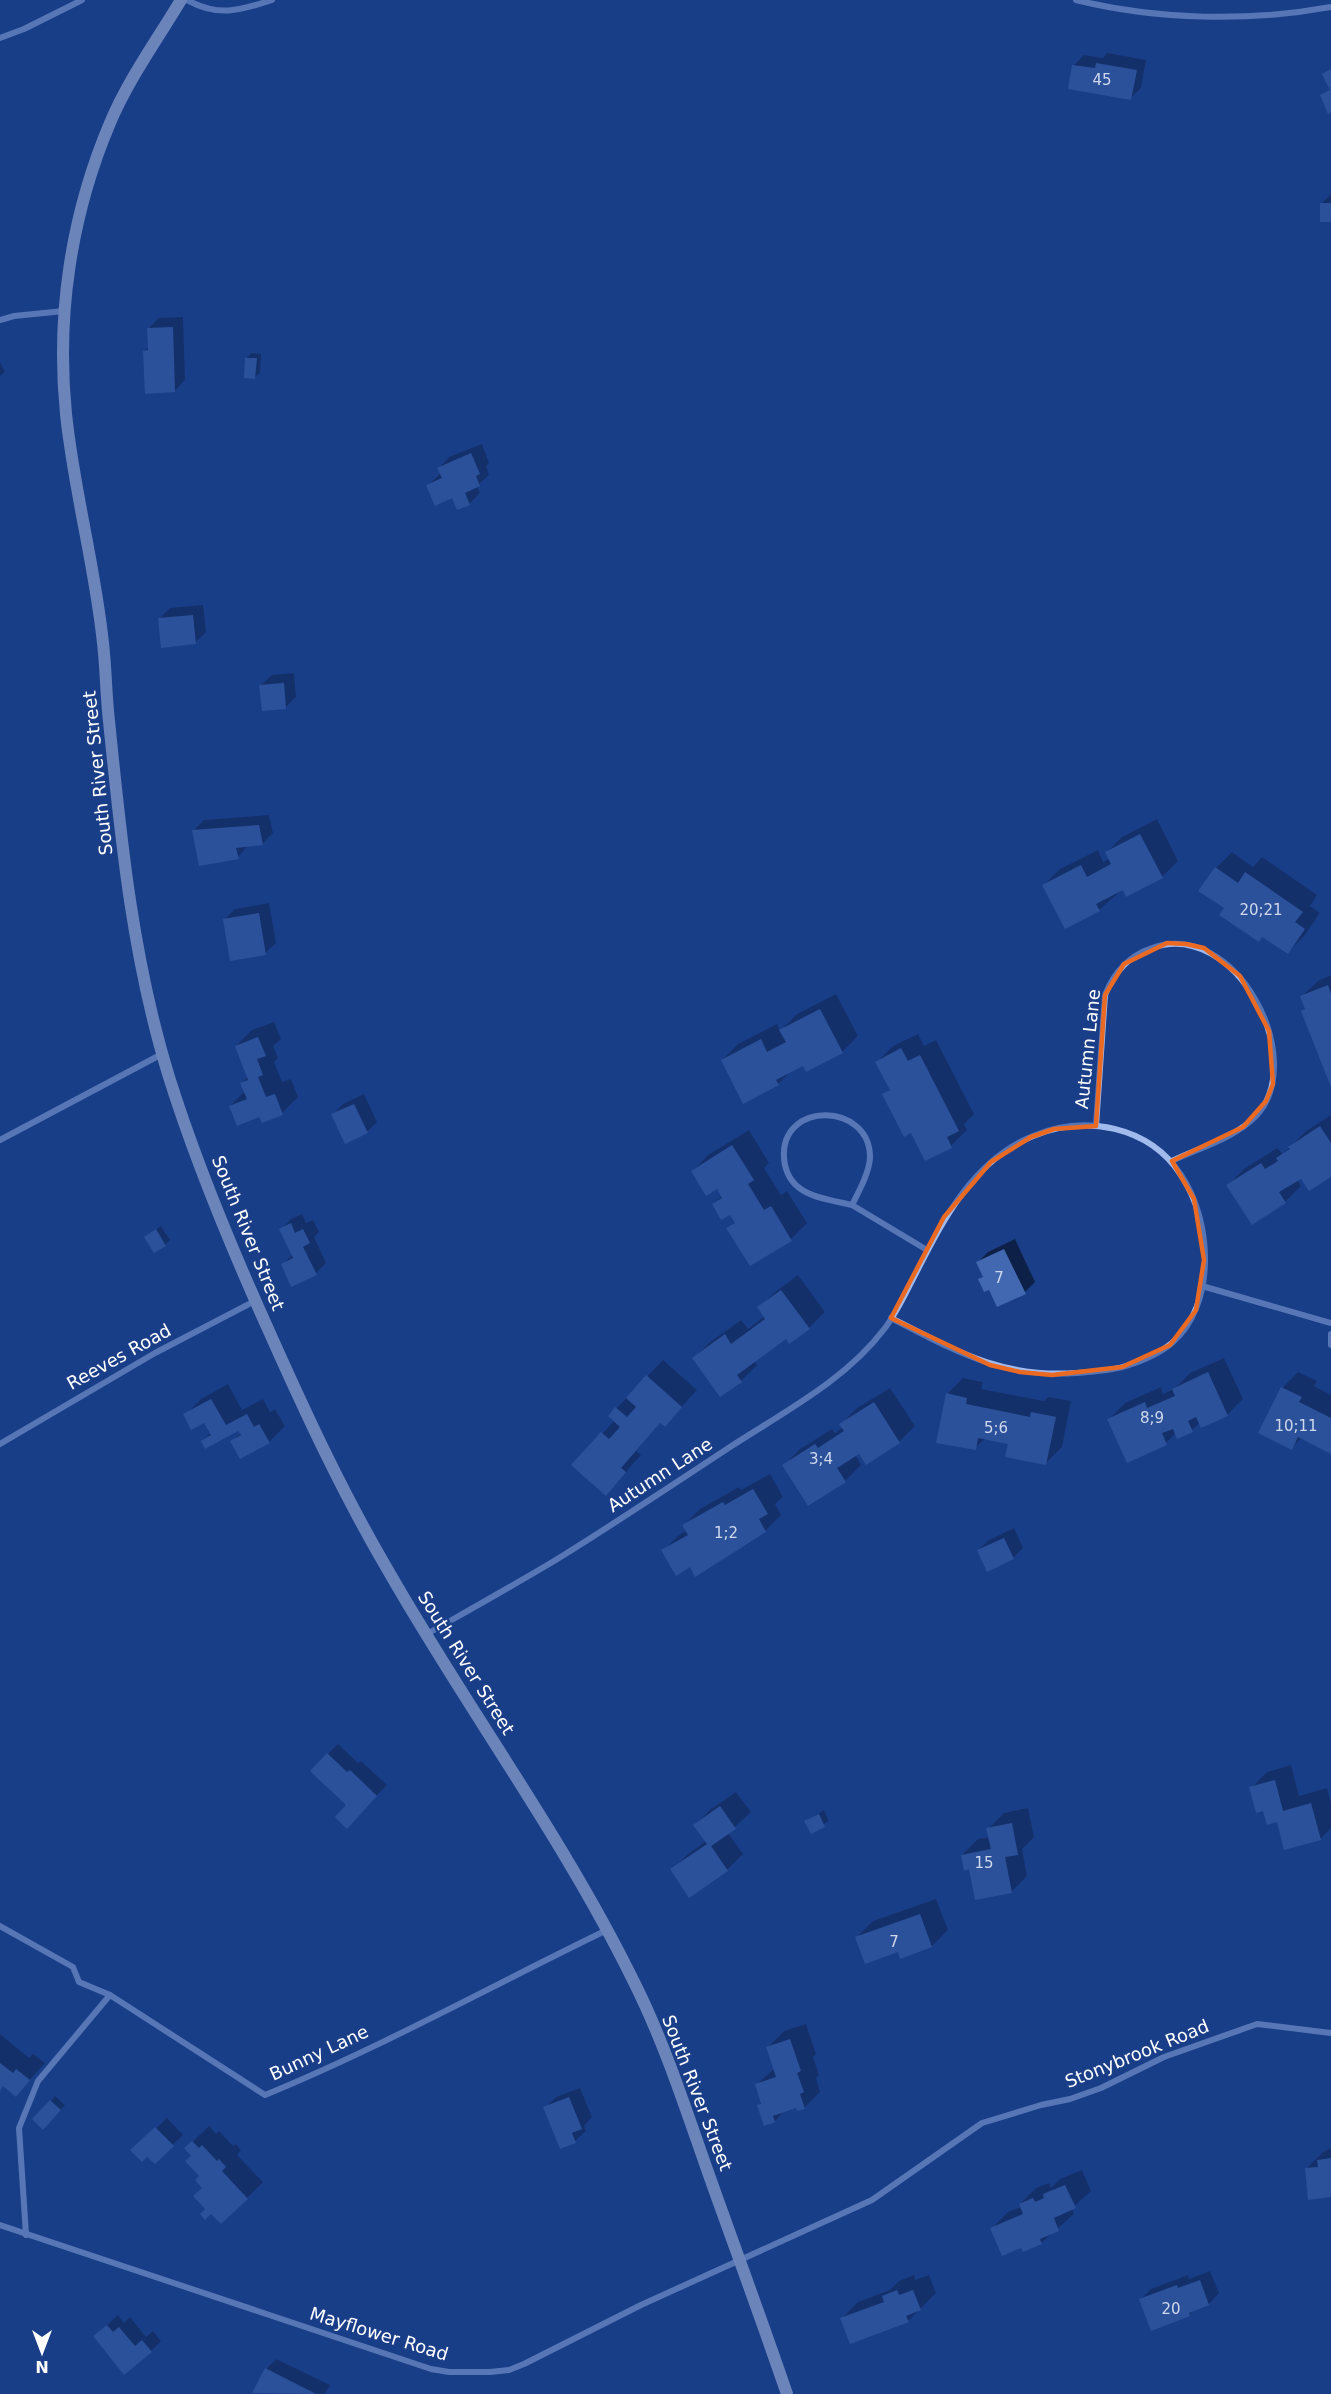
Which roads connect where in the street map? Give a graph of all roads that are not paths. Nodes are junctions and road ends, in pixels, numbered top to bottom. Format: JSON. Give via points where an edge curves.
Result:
{"nodes":[{"id":1,"x":82,"y":0,"type":"edge"},
{"id":2,"x":181,"y":0,"type":"edge"},
{"id":3,"x":187,"y":0,"type":"edge"},
{"id":4,"x":272,"y":0,"type":"edge"},
{"id":5,"x":1076,"y":0,"type":"edge"},
{"id":6,"x":1091,"y":2,"type":"edge"},
{"id":7,"x":1331,"y":7,"type":"edge"},
{"id":8,"x":0,"y":38,"type":"edge"},
{"id":9,"x":64,"y":311,"type":"junction"},
{"id":10,"x":0,"y":320,"type":"edge"},
{"id":11,"x":162,"y":1054,"type":"junction"},
{"id":12,"x":1096,"y":1126,"type":"junction"},
{"id":13,"x":0,"y":1140,"type":"edge"},
{"id":14,"x":1172,"y":1161,"type":"junction"},
{"id":15,"x":852,"y":1204,"type":"junction"},
{"id":16,"x":927,"y":1250,"type":"junction"},
{"id":17,"x":1202,"y":1286,"type":"junction"},
{"id":18,"x":255,"y":1301,"type":"junction"},
{"id":19,"x":891,"y":1318,"type":"junction"},
{"id":20,"x":1331,"y":1323,"type":"edge"},
{"id":21,"x":1331,"y":1334,"type":"edge"},
{"id":22,"x":1331,"y":1345,"type":"edge"},
{"id":23,"x":0,"y":1444,"type":"edge"},
{"id":24,"x":427,"y":1634,"type":"junction"},
{"id":25,"x":0,"y":1926,"type":"edge"},
{"id":26,"x":607,"y":1930,"type":"junction"},
{"id":27,"x":110,"y":1995,"type":"junction"},
{"id":28,"x":1331,"y":2033,"type":"edge"},
{"id":29,"x":0,"y":2226,"type":"edge"},
{"id":30,"x":26,"y":2235,"type":"junction"},
{"id":31,"x":740,"y":2259,"type":"junction"},
{"id":32,"x":787,"y":2394,"type":"edge"}],
"edges":[{"from":1,"to":8,"type":"street"},
{"from":2,"to":9,"type":"street","name":"South River Street","via":[[111,120],[74,236]]},
{"from":3,"to":4,"type":"street","via":[[225,12]]},
{"from":5,"to":6,"type":"street"},
{"from":6,"to":7,"type":"street","via":[[1128,12],[1165,15],[1262,17]]},
{"from":9,"to":10,"type":"street"},
{"from":9,"to":11,"type":"street","name":"South River Street","via":[[66,410],[103,641],[129,904]]},
{"from":11,"to":13,"type":"street"},
{"from":11,"to":18,"type":"street","name":"South River Street","via":[[225,1230]]},
{"from":12,"to":14,"type":"street","name":"Autumn Lane","via":[[1142,1138]]},
{"from":12,"to":14,"type":"street","name":"Autumn Lane","via":[[1105,995],[1112,977],[1144,951],[1167,943],[1204,948],[1240,976],[1255,999],[1269,1031],[1273,1084],[1266,1101],[1243,1127]]},
{"from":12,"to":16,"type":"street","name":"Autumn Lane","via":[[1054,1129],[1009,1148],[966,1187]]},
{"from":14,"to":17,"type":"street","name":"Autumn Lane","via":[[1194,1199],[1200,1220]]},
{"from":15,"to":15,"type":"street","via":[[870,1158],[866,1140],[857,1126],[838,1115],[817,1114],[801,1122],[789,1135],[784,1149],[785,1169],[795,1187]]},
{"from":15,"to":16,"type":"street"},
{"from":16,"to":19,"type":"street","name":"Autumn Lane"},
{"from":17,"to":19,"type":"street","name":"Autumn Lane","via":[[1196,1310],[1170,1345],[1122,1367],[1087,1372],[1041,1374],[990,1365]]},
{"from":17,"to":20,"type":"street"},
{"from":18,"to":23,"type":"street","name":"Reeves Road","via":[[155,1353]]},
{"from":18,"to":24,"type":"street","name":"South River Street","via":[[359,1520]]},
{"from":19,"to":24,"type":"street","name":"Autumn Lane","via":[[846,1369],[803,1400],[559,1558]]},
{"from":21,"to":22,"type":"street"},
{"from":24,"to":26,"type":"street","name":"South River Street"},
{"from":25,"to":27,"type":"street","name":"Bunny Lane","via":[[73,1966],[79,1982]]},
{"from":26,"to":27,"type":"street","name":"Bunny Lane","via":[[265,2095]]},
{"from":26,"to":31,"type":"street","name":"South River Street","via":[[658,2038]]},
{"from":27,"to":30,"type":"street","via":[[38,2081],[19,2128]]},
{"from":28,"to":31,"type":"street","name":"Stonybrook Road","via":[[1257,2024],[1164,2057],[1101,2088],[982,2123],[872,2200]]},
{"from":29,"to":30,"type":"street","name":"Mayflower Road"},
{"from":30,"to":31,"type":"street","name":"Mayflower Road","via":[[431,2368],[468,2373],[509,2370],[524,2364]]},
{"from":31,"to":32,"type":"street","name":"South River Street"}]}
